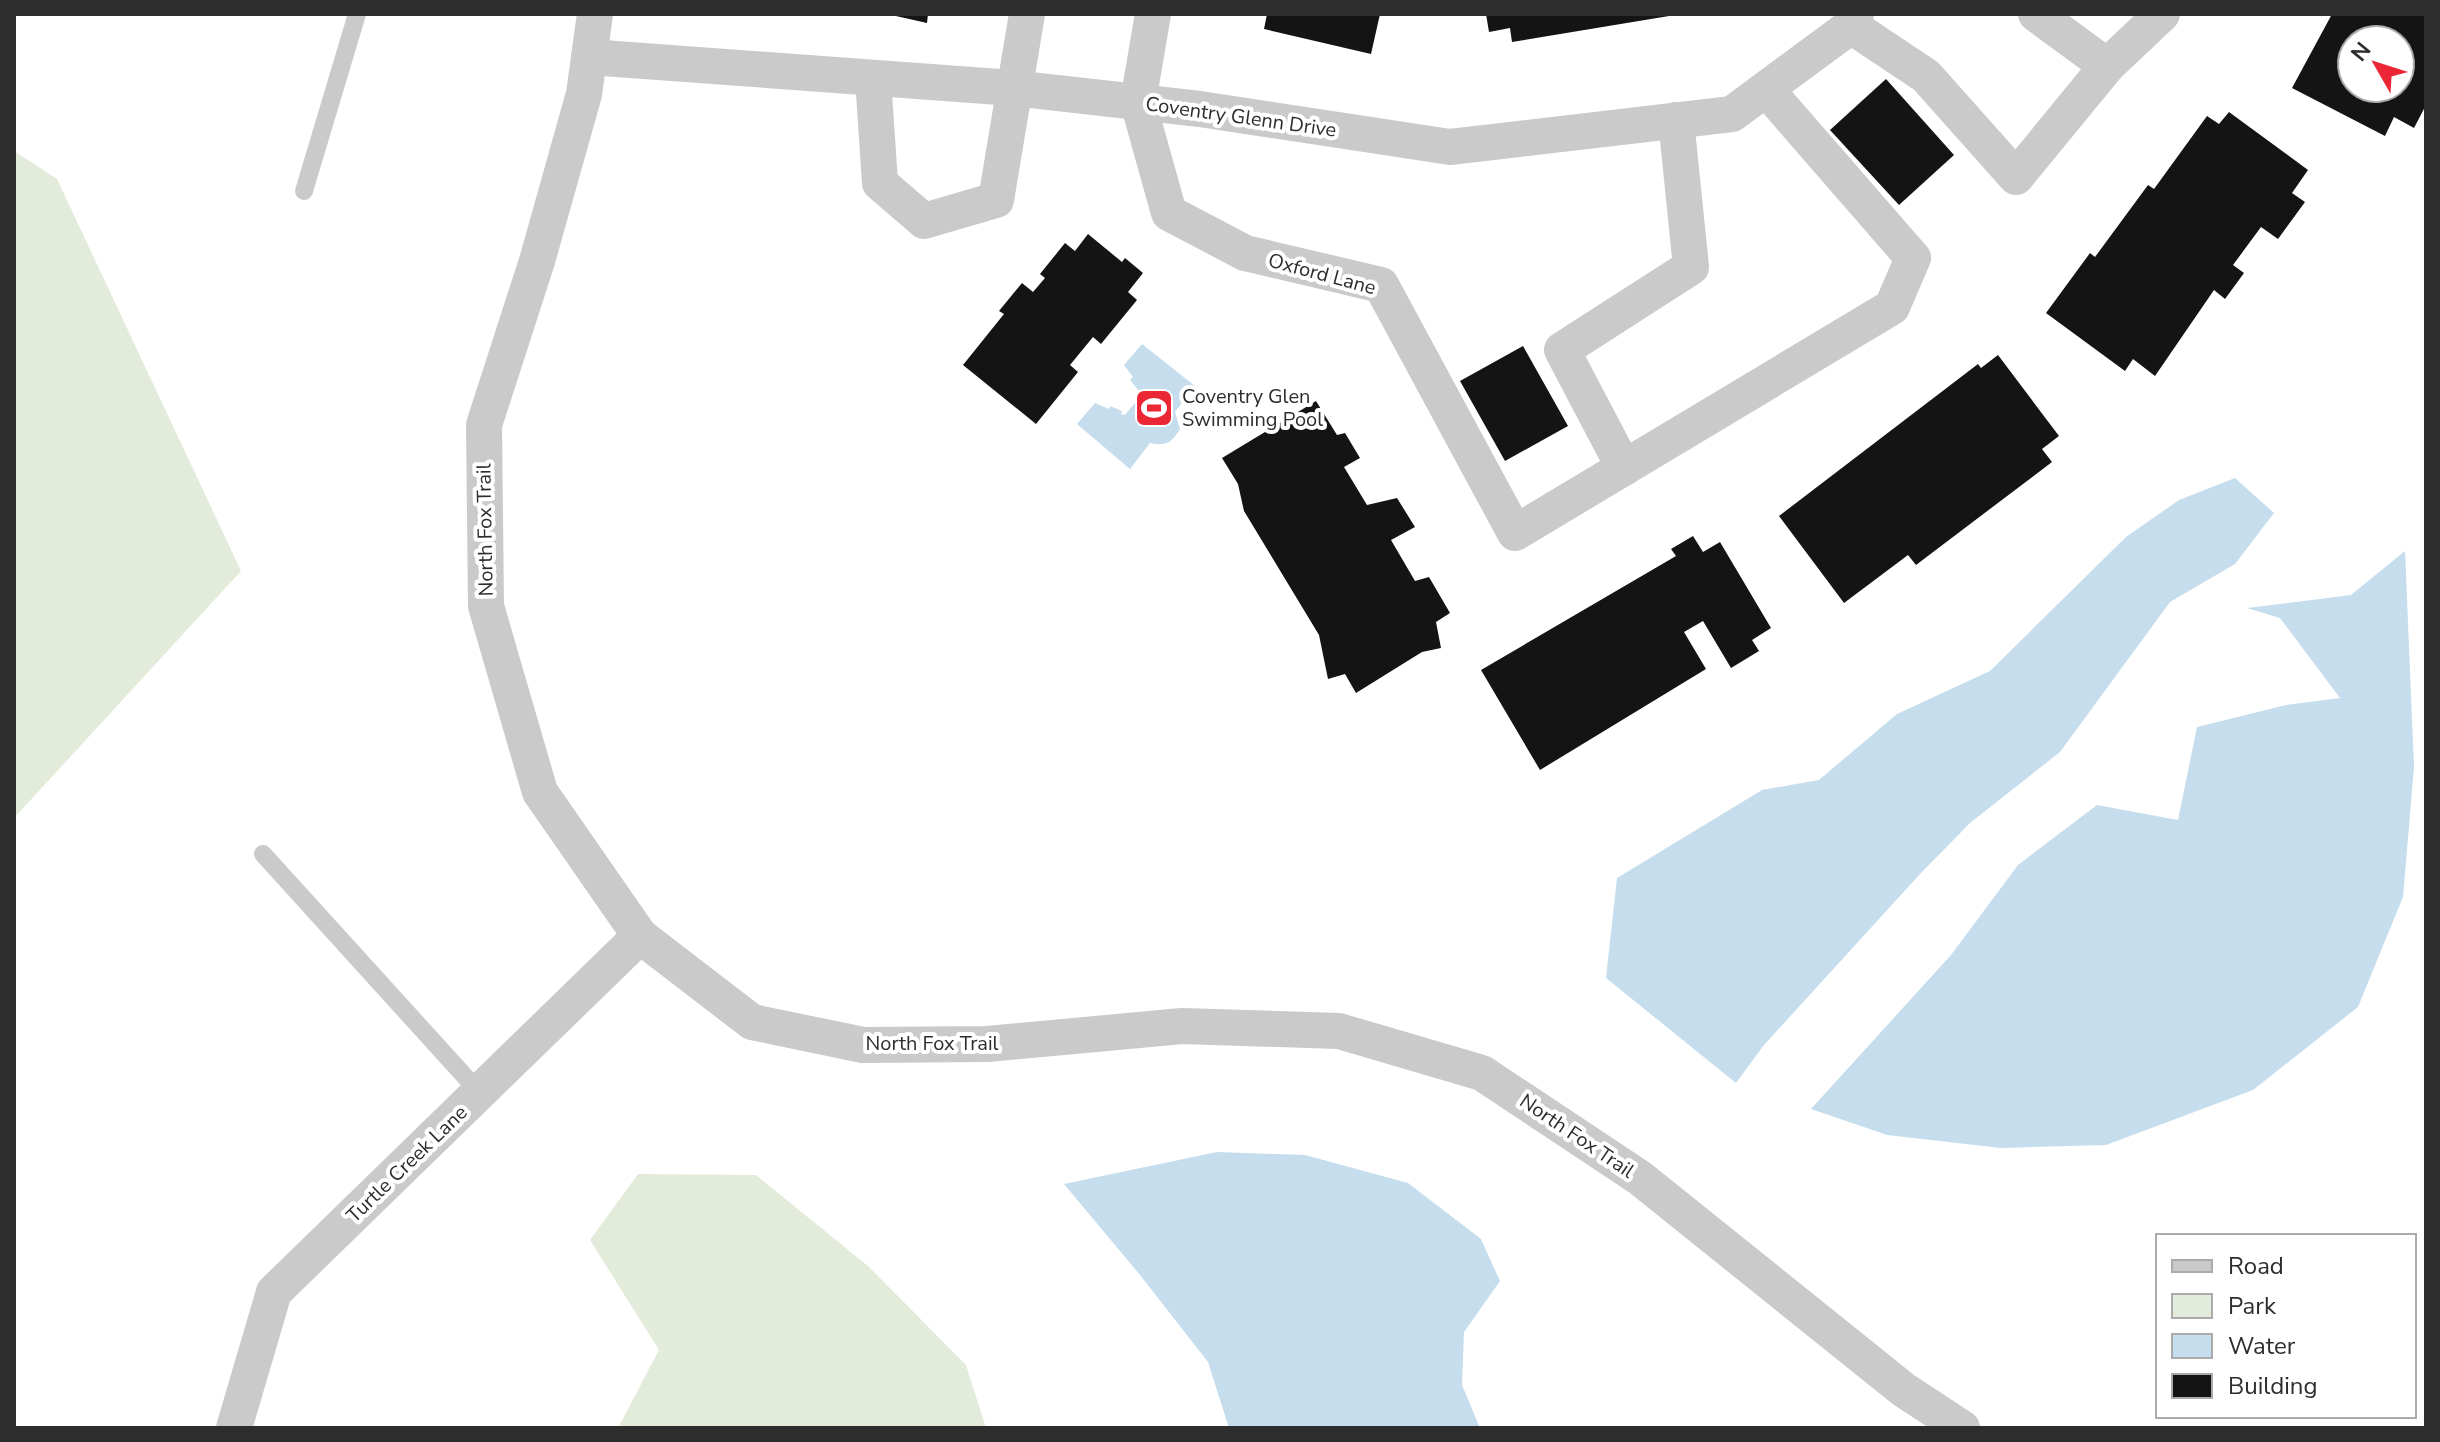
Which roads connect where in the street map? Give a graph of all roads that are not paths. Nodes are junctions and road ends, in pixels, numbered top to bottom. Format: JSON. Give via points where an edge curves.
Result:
{"nodes":[{"id":1,"x":357,"y":14,"type":"edge"},
{"id":2,"x":595,"y":14,"type":"edge"},
{"id":3,"x":1027,"y":14,"type":"edge"},
{"id":4,"x":1153,"y":14,"type":"edge"},
{"id":5,"x":2036,"y":14,"type":"edge"},
{"id":6,"x":2162,"y":14,"type":"edge"},
{"id":7,"x":1853,"y":20,"type":"edge"},
{"id":8,"x":589,"y":57,"type":"junction"},
{"id":9,"x":2107,"y":66,"type":"junction"},
{"id":10,"x":873,"y":78,"type":"junction"},
{"id":11,"x":1013,"y":88,"type":"junction"},
{"id":12,"x":1766,"y":89,"type":"junction"},
{"id":13,"x":1138,"y":102,"type":"junction"},
{"id":14,"x":1676,"y":120,"type":"junction"},
{"id":15,"x":304,"y":191,"type":"dead end"},
{"id":16,"x":1624,"y":468,"type":"junction"},
{"id":17,"x":263,"y":854,"type":"dead end"},
{"id":18,"x":640,"y":936,"type":"junction"},
{"id":19,"x":480,"y":1093,"type":"junction"},
{"id":20,"x":1948,"y":1424,"type":"edge"},
{"id":21,"x":234,"y":1428,"type":"edge"}],
"edges":[{"from":1,"to":15,"type":"lane"},
{"from":2,"to":8,"type":"street","name":"North Fox Trail"},
{"from":3,"to":11,"type":"street"},
{"from":4,"to":13,"type":"street","name":"Oxford Lane"},
{"from":5,"to":9,"type":"street"},
{"from":6,"to":9,"type":"street"},
{"from":7,"to":9,"type":"street","via":[[1926,76],[2016,177]]},
{"from":7,"to":12,"type":"street","name":"Coventry Glenn Drive"},
{"from":8,"to":10,"type":"street","name":"Coventry Glenn Drive"},
{"from":8,"to":18,"type":"street","name":"North Fox Trail","via":[[584,94],[537,261],[484,425],[486,606],[540,792]]},
{"from":10,"to":11,"type":"street","name":"Coventry Glenn Drive"},
{"from":10,"to":11,"type":"street","via":[[880,183],[924,221],[996,200]]},
{"from":11,"to":13,"type":"street","name":"Coventry Glenn Drive"},
{"from":12,"to":14,"type":"street","name":"Coventry Glenn Drive","via":[[1732,114]]},
{"from":12,"to":16,"type":"street","name":"Oxford Lane","via":[[1913,258],[1892,307]]},
{"from":13,"to":14,"type":"street","name":"Coventry Glenn Drive","via":[[1450,147]]},
{"from":13,"to":16,"type":"street","name":"Oxford Lane","via":[[1169,213],[1245,253],[1381,285],[1515,533]]},
{"from":14,"to":16,"type":"street","via":[[1691,267],[1562,350]]},
{"from":17,"to":19,"type":"lane"},
{"from":18,"to":19,"type":"street","name":"Turtle Creek Lane"},
{"from":18,"to":20,"type":"street","name":"North Fox Trail","via":[[752,1022],[863,1045],[987,1044],[1182,1026],[1339,1031],[1482,1073],[1640,1178]]},
{"from":19,"to":21,"type":"street","name":"Turtle Creek Lane","via":[[274,1292]]}]}
